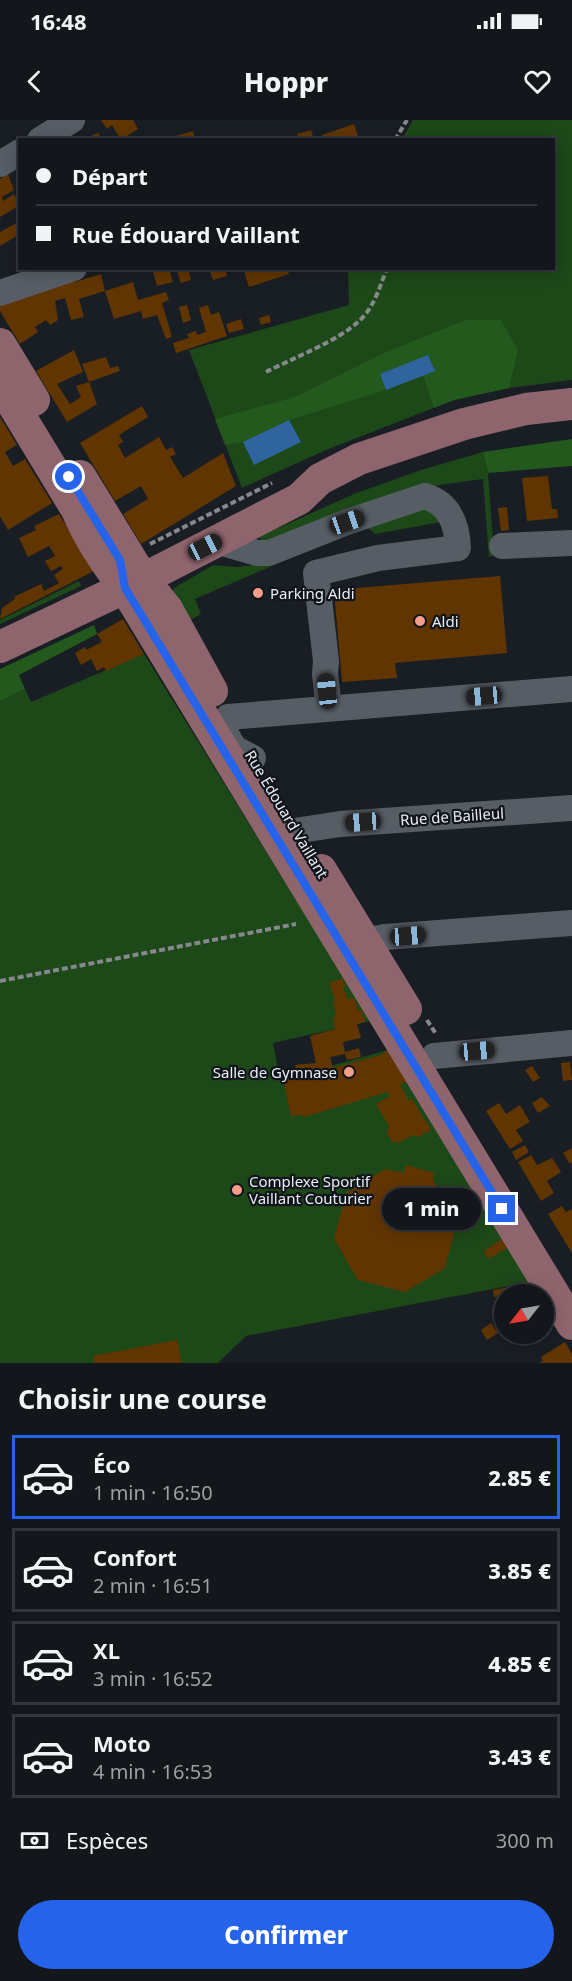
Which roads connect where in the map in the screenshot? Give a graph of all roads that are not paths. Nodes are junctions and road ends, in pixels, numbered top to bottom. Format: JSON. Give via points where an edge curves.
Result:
{"nodes":[{"id":1,"x":72,"y":120,"type":"edge"},
{"id":2,"x":43,"y":138,"type":"edge"},
{"id":3,"x":18,"y":153,"type":"edge"},
{"id":4,"x":0,"y":164,"type":"edge"},
{"id":5,"x":68,"y":270,"type":"edge"},
{"id":6,"x":0,"y":293,"type":"edge"},
{"id":7,"x":0,"y":344,"type":"edge"},
{"id":8,"x":0,"y":364,"type":"edge"},
{"id":9,"x":0,"y":383,"type":"edge"},
{"id":10,"x":572,"y":404,"type":"edge"},
{"id":11,"x":572,"y":424,"type":"edge"},
{"id":12,"x":298,"y":498,"type":"junction"},
{"id":13,"x":347,"y":522,"type":"junction"},
{"id":14,"x":216,"y":541,"type":"junction"},
{"id":15,"x":572,"y":543,"type":"edge"},
{"id":16,"x":502,"y":546,"type":"dead end"},
{"id":17,"x":378,"y":558,"type":"junction"},
{"id":18,"x":134,"y":584,"type":"junction"},
{"id":19,"x":0,"y":647,"type":"edge"},
{"id":20,"x":572,"y":689,"type":"edge"},
{"id":21,"x":329,"y":708,"type":"junction"},
{"id":22,"x":228,"y":717,"type":"junction"},
{"id":23,"x":253,"y":758,"type":"junction"},
{"id":24,"x":572,"y":808,"type":"edge"},
{"id":25,"x":286,"y":832,"type":"junction"},
{"id":26,"x":572,"y":923,"type":"edge"},
{"id":27,"x":359,"y":953,"type":"junction"},
{"id":28,"x":572,"y":1043,"type":"edge"},
{"id":29,"x":434,"y":1056,"type":"junction"},
{"id":30,"x":572,"y":1285,"type":"edge"},
{"id":31,"x":572,"y":1305,"type":"edge"},
{"id":32,"x":572,"y":1324,"type":"edge"}],
"edges":[{"from":1,"to":2,"type":"street"},
{"from":3,"to":4,"type":"street"},
{"from":5,"to":6,"type":"street"},
{"from":7,"to":18,"type":"main road","name":"Rue Édouard Vaillant"},
{"from":8,"to":18,"type":"street"},
{"from":9,"to":18,"type":"main road","name":"Rue Édouard Vaillant","via":[[108,566]]},
{"from":10,"to":12,"type":"main road","via":[[526,409],[403,443],[359,459],[321,479]]},
{"from":11,"to":12,"type":"main road","via":[[467,443],[408,461],[324,496]]},
{"from":12,"to":14,"type":"main road"},
{"from":13,"to":14,"type":"street","via":[[269,553]]},
{"from":13,"to":17,"type":"street","via":[[366,533]]},
{"from":13,"to":17,"type":"street","via":[[425,496],[439,502],[452,515],[459,548]]},
{"from":14,"to":18,"type":"main road"},
{"from":15,"to":16,"type":"street"},
{"from":17,"to":21,"type":"street","via":[[316,573]]},
{"from":18,"to":19,"type":"main road"},
{"from":18,"to":22,"type":"main road","name":"Rue Édouard Vaillant","via":[[171,616]]},
{"from":18,"to":23,"type":"street","via":[[234,748]]},
{"from":18,"to":25,"type":"main road","name":"Rue Édouard Vaillant"},
{"from":20,"to":21,"type":"street"},
{"from":21,"to":22,"type":"street"},
{"from":22,"to":23,"type":"main road","name":"Rue Édouard Vaillant"},
{"from":23,"to":25,"type":"main road","name":"Rue Édouard Vaillant"},
{"from":24,"to":25,"type":"street","name":"Rue de Bailleul","via":[[340,824]]},
{"from":25,"to":27,"type":"main road","name":"Rue Édouard Vaillant"},
{"from":26,"to":27,"type":"street","via":[[385,937]]},
{"from":27,"to":29,"type":"main road","name":"Rue Édouard Vaillant"},
{"from":27,"to":31,"type":"street"},
{"from":27,"to":32,"type":"main road","name":"Rue Édouard Vaillant"},
{"from":28,"to":29,"type":"street"},
{"from":29,"to":30,"type":"main road","name":"Rue Édouard Vaillant"}]}
